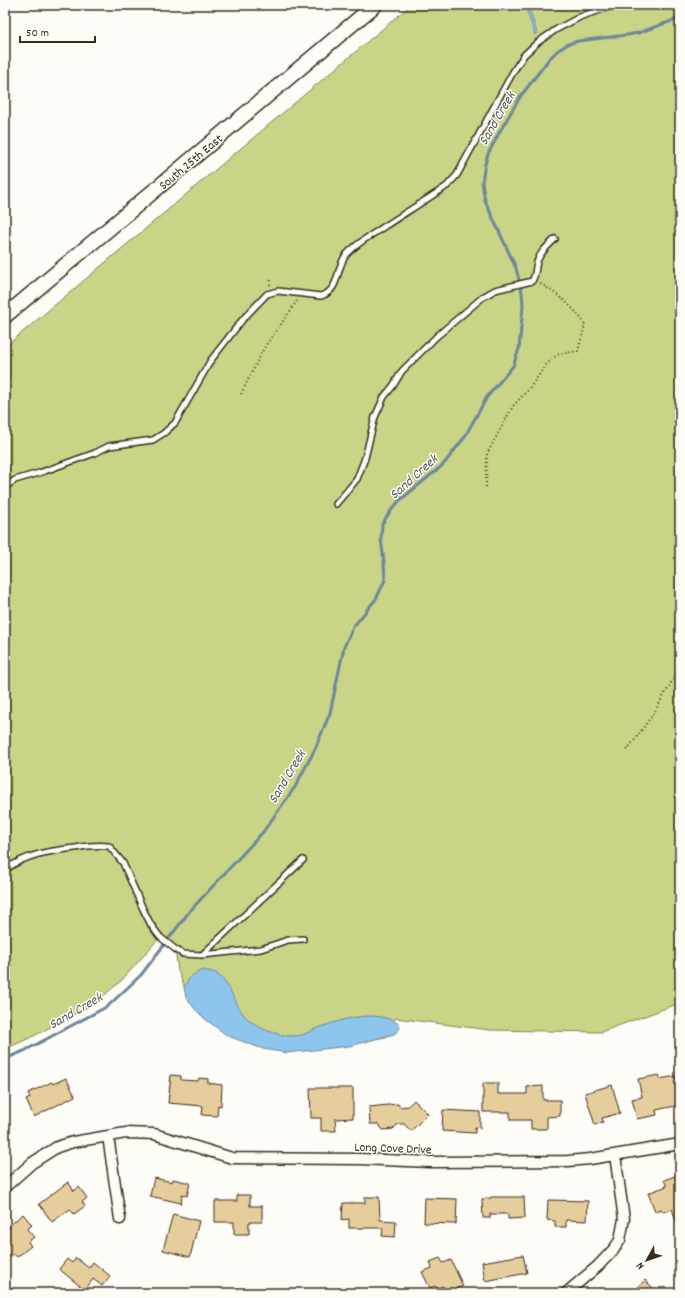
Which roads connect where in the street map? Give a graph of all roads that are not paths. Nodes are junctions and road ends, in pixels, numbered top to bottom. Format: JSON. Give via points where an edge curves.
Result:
{"nodes":[{"id":1,"x":375,"y":5,"type":"edge"},
{"id":2,"x":616,"y":5,"type":"edge"},
{"id":3,"x":555,"y":239,"type":"dead end"},
{"id":4,"x":5,"y":316,"type":"edge"},
{"id":5,"x":5,"y":487,"type":"edge"},
{"id":6,"x":336,"y":504,"type":"dead end"},
{"id":7,"x":303,"y":860,"type":"dead end"},
{"id":8,"x":5,"y":870,"type":"edge"},
{"id":9,"x":303,"y":939,"type":"dead end"},
{"id":10,"x":202,"y":955,"type":"junction"},
{"id":11,"x":108,"y":1136,"type":"junction"},
{"id":12,"x":680,"y":1144,"type":"edge"},
{"id":13,"x":615,"y":1155,"type":"junction"},
{"id":14,"x":5,"y":1187,"type":"edge"},
{"id":15,"x":120,"y":1219,"type":"dead end"},
{"id":16,"x":566,"y":1293,"type":"edge"}],
"edges":[{"from":1,"to":4,"type":"main road","name":"South 25th East"},
{"from":2,"to":5,"type":"lane","via":[[576,19],[557,29],[524,55],[457,175],[447,186],[356,245],[342,259],[335,286],[331,291],[321,296],[278,291],[267,294],[243,319],[211,360],[175,423],[164,433],[153,440],[109,446],[15,480]]},
{"from":3,"to":6,"type":"lane","via":[[541,253],[536,276],[532,281],[495,290],[483,297],[437,336],[402,371],[384,397],[357,479]]},
{"from":7,"to":10,"type":"lane"},
{"from":8,"to":10,"type":"lane","via":[[28,856],[47,851],[109,846],[123,863],[143,909],[160,937],[183,954]]},
{"from":9,"to":10,"type":"lane","via":[[288,940],[261,949]]},
{"from":11,"to":13,"type":"street","name":"Long Cove Drive","via":[[126,1133],[154,1134],[232,1158],[568,1162]]},
{"from":11,"to":14,"type":"street","name":"Long Cove Drive","via":[[73,1142],[57,1148],[32,1163]]},
{"from":11,"to":15,"type":"street"},
{"from":12,"to":13,"type":"street","name":"Long Cove Drive"},
{"from":13,"to":16,"type":"street","via":[[624,1219],[620,1240],[598,1266]]}]}
